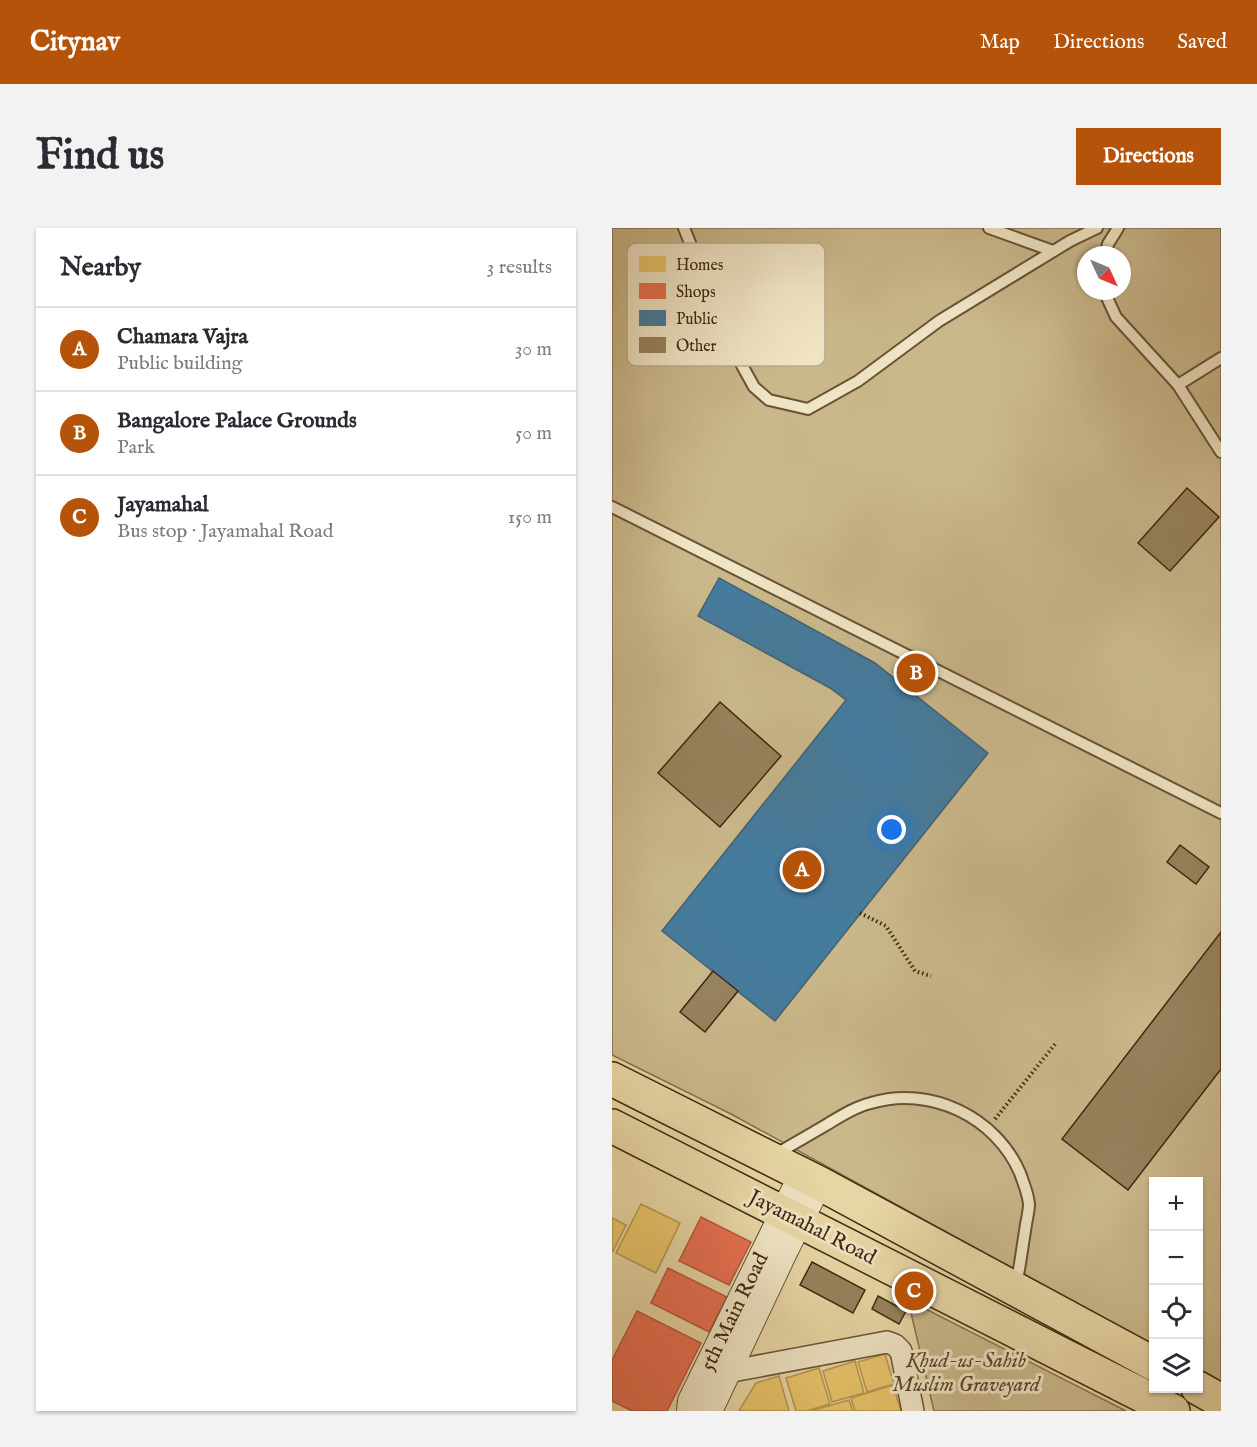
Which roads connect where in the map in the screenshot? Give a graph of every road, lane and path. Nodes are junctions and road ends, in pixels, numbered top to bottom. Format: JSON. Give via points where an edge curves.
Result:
{"nodes":[{"id":1,"x":684,"y":228,"type":"edge"},
{"id":2,"x":989,"y":228,"type":"edge"},
{"id":3,"x":1097,"y":228,"type":"edge"},
{"id":4,"x":1118,"y":228,"type":"edge"},
{"id":5,"x":690,"y":243,"type":"edge"},
{"id":6,"x":1107,"y":246,"type":"edge"},
{"id":7,"x":1053,"y":251,"type":"junction"},
{"id":8,"x":1108,"y":300,"type":"edge"},
{"id":9,"x":1221,"y":358,"type":"edge"},
{"id":10,"x":742,"y":366,"type":"edge"},
{"id":11,"x":1179,"y":385,"type":"junction"},
{"id":12,"x":1221,"y":452,"type":"edge"},
{"id":13,"x":612,"y":507,"type":"edge"},
{"id":14,"x":1221,"y":813,"type":"edge"},
{"id":15,"x":860,"y":913,"type":"dead end"},
{"id":16,"x":931,"y":976,"type":"dead end"},
{"id":17,"x":1056,"y":1043,"type":"dead end"},
{"id":18,"x":612,"y":1079,"type":"edge"},
{"id":19,"x":612,"y":1126,"type":"edge"},
{"id":20,"x":988,"y":1129,"type":"junction"},
{"id":21,"x":769,"y":1158,"type":"junction"},
{"id":22,"x":811,"y":1179,"type":"junction"},
{"id":23,"x":792,"y":1217,"type":"junction"},
{"id":24,"x":1016,"y":1288,"type":"junction"},
{"id":25,"x":1149,"y":1361,"type":"edge"},
{"id":26,"x":727,"y":1372,"type":"junction"},
{"id":27,"x":1203,"y":1392,"type":"edge"},
{"id":28,"x":1221,"y":1401,"type":"edge"},
{"id":29,"x":1153,"y":1405,"type":"edge"},
{"id":30,"x":690,"y":1411,"type":"edge"},
{"id":31,"x":709,"y":1411,"type":"edge"},
{"id":32,"x":913,"y":1411,"type":"edge"}],
"edges":[{"from":1,"to":5,"type":"lane"},
{"from":2,"to":7,"type":"lane"},
{"from":3,"to":7,"type":"lane"},
{"from":4,"to":6,"type":"lane"},
{"from":7,"to":10,"type":"lane","via":[[939,321],[858,381],[808,409],[769,400],[754,387]]},
{"from":8,"to":11,"type":"lane","via":[[1116,317]]},
{"from":9,"to":11,"type":"lane"},
{"from":11,"to":12,"type":"lane"},
{"from":13,"to":14,"type":"lane"},
{"from":15,"to":16,"type":"path","via":[[886,926],[915,971]]},
{"from":17,"to":20,"type":"path"},
{"from":18,"to":21,"type":"main road","name":"Jayamahal Road"},
{"from":19,"to":23,"type":"main road","name":"Jayamahal Road"},
{"from":20,"to":21,"type":"lane","via":[[948,1105],[892,1098],[855,1108]]},
{"from":20,"to":24,"type":"lane","via":[[1017,1167],[1029,1203]]},
{"from":21,"to":22,"type":"main road","name":"Jayamahal Road"},
{"from":22,"to":23,"type":"street"},
{"from":22,"to":24,"type":"main road","name":"Jayamahal Road"},
{"from":23,"to":26,"type":"street","name":"5th Main Road"},
{"from":23,"to":29,"type":"main road","name":"Jayamahal Road"},
{"from":23,"to":30,"type":"street","name":"5th Main Road","via":[[691,1401]]},
{"from":24,"to":25,"type":"main road","name":"Jayamahal Road"},
{"from":26,"to":31,"type":"street","name":"5th Main Road"},
{"from":26,"to":32,"type":"street","via":[[887,1342],[901,1351]]},
{"from":27,"to":28,"type":"main road"}]}
